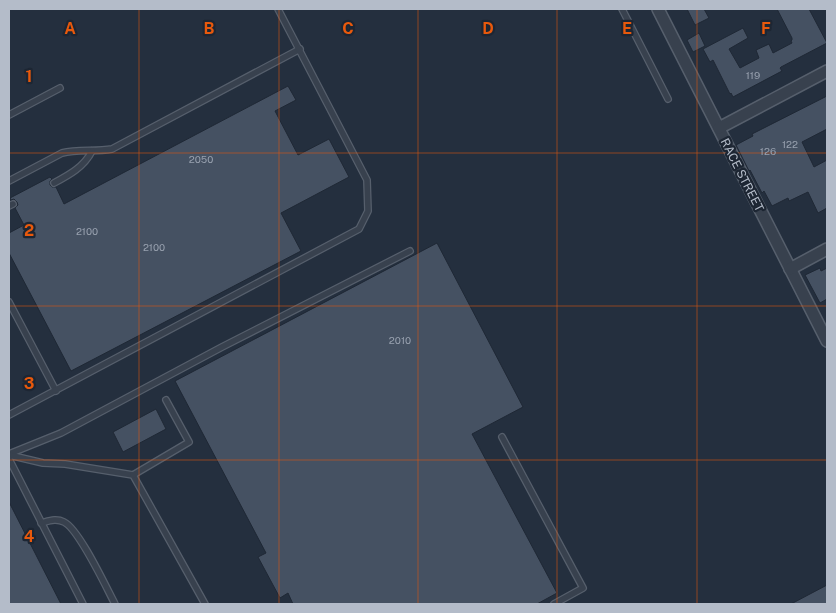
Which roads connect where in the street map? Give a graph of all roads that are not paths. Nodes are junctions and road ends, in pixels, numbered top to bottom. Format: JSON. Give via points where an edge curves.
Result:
{"nodes":[{"id":1,"x":278,"y":9,"type":"edge"},
{"id":2,"x":622,"y":9,"type":"edge"},
{"id":3,"x":658,"y":9,"type":"edge"},
{"id":4,"x":300,"y":49,"type":"junction"},
{"id":5,"x":827,"y":71,"type":"edge"},
{"id":6,"x":60,"y":88,"type":"dead end"},
{"id":7,"x":668,"y":99,"type":"dead end"},
{"id":8,"x":9,"y":115,"type":"edge"},
{"id":9,"x":718,"y":128,"type":"junction"},
{"id":10,"x":92,"y":151,"type":"junction"},
{"id":11,"x":9,"y":181,"type":"edge"},
{"id":12,"x":54,"y":183,"type":"dead end"},
{"id":13,"x":827,"y":249,"type":"edge"},
{"id":14,"x":410,"y":251,"type":"dead end"},
{"id":15,"x":790,"y":269,"type":"junction"},
{"id":16,"x":9,"y":302,"type":"edge"},
{"id":17,"x":827,"y":340,"type":"edge"},
{"id":18,"x":56,"y":391,"type":"junction"},
{"id":19,"x":166,"y":400,"type":"dead end"},
{"id":20,"x":9,"y":415,"type":"edge"},
{"id":21,"x":502,"y":436,"type":"dead end"},
{"id":22,"x":9,"y":454,"type":"edge"},
{"id":23,"x":9,"y":459,"type":"edge"},
{"id":24,"x":133,"y":474,"type":"junction"},
{"id":25,"x":41,"y":523,"type":"junction"},
{"id":26,"x":83,"y":604,"type":"edge"},
{"id":27,"x":115,"y":604,"type":"edge"},
{"id":28,"x":205,"y":604,"type":"edge"},
{"id":29,"x":554,"y":604,"type":"edge"}],
"edges":[{"from":1,"to":4,"type":"lane"},
{"from":2,"to":7,"type":"lane"},
{"from":3,"to":9,"type":"street","name":"RACE STREET"},
{"from":4,"to":10,"type":"lane","via":[[112,149]]},
{"from":4,"to":18,"type":"lane","via":[[367,180],[368,211],[359,229]]},
{"from":5,"to":9,"type":"street"},
{"from":6,"to":8,"type":"lane"},
{"from":9,"to":15,"type":"street","name":"RACE STREET"},
{"from":10,"to":11,"type":"lane","via":[[70,150]]},
{"from":10,"to":12,"type":"lane","via":[[76,170]]},
{"from":13,"to":15,"type":"street"},
{"from":14,"to":22,"type":"lane","via":[[61,433]]},
{"from":15,"to":17,"type":"street","name":"RACE STREET"},
{"from":16,"to":18,"type":"lane"},
{"from":18,"to":20,"type":"lane"},
{"from":19,"to":24,"type":"lane","via":[[189,442]]},
{"from":21,"to":29,"type":"lane","via":[[583,588]]},
{"from":22,"to":24,"type":"lane","via":[[43,463]]},
{"from":23,"to":25,"type":"lane"},
{"from":24,"to":28,"type":"lane"},
{"from":25,"to":26,"type":"lane"},
{"from":25,"to":27,"type":"lane","via":[[54,519],[65,522],[75,531]]}]}
